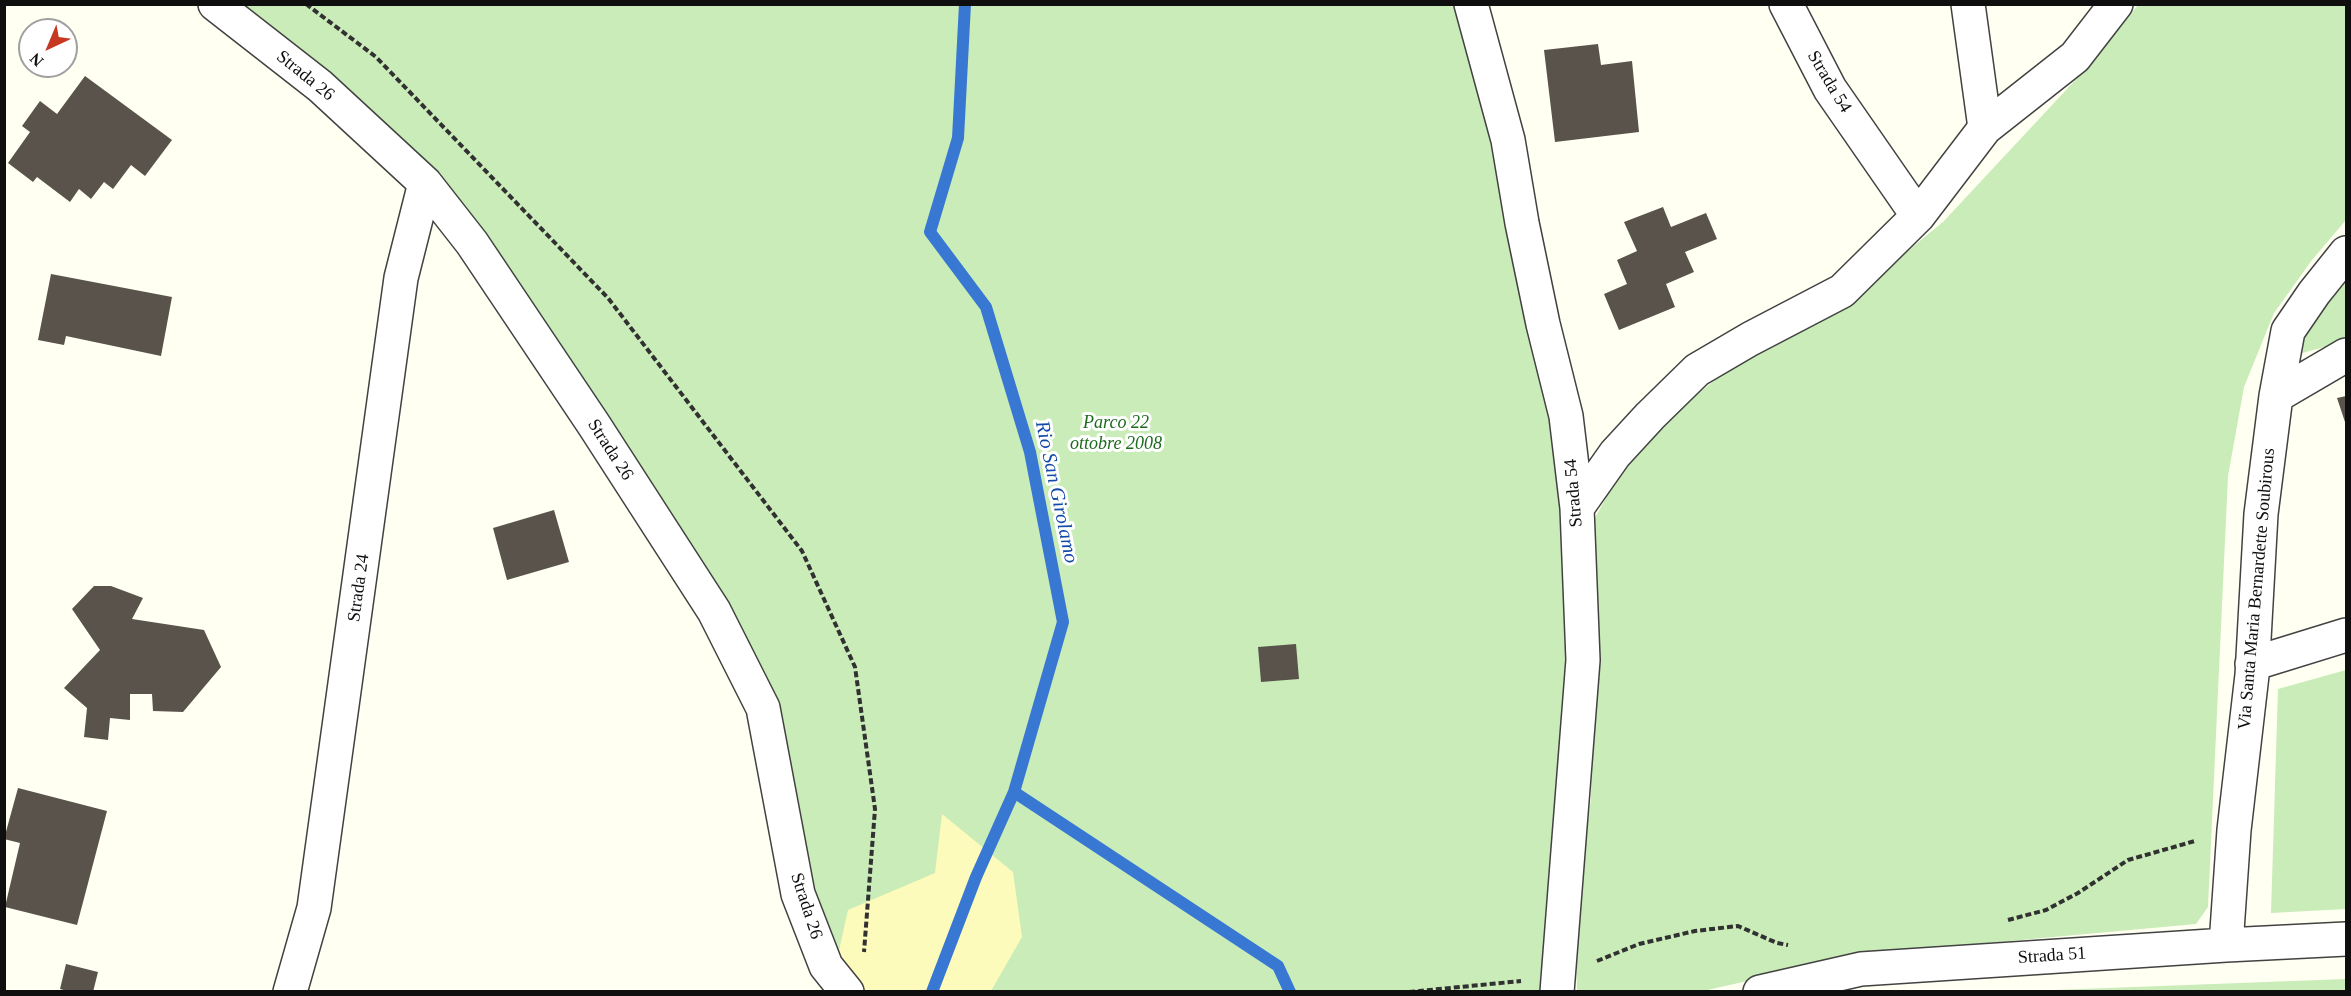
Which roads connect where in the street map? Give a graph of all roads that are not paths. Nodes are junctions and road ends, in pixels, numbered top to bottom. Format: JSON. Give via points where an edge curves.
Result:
{"nodes":[{"id":1,"x":215,"y":4,"type":"edge"},
{"id":2,"x":1470,"y":4,"type":"edge"},
{"id":3,"x":1786,"y":4,"type":"edge"},
{"id":4,"x":1968,"y":4,"type":"edge"},
{"id":5,"x":2116,"y":4,"type":"edge"},
{"id":6,"x":1984,"y":128,"type":"junction"},
{"id":7,"x":425,"y":183,"type":"junction"},
{"id":8,"x":1918,"y":216,"type":"junction"},
{"id":9,"x":2346,"y":253,"type":"edge"},
{"id":10,"x":2346,"y":355,"type":"edge"},
{"id":11,"x":2276,"y":396,"type":"junction"},
{"id":12,"x":1577,"y":508,"type":"junction"},
{"id":13,"x":2346,"y":634,"type":"edge"},
{"id":14,"x":2252,"y":664,"type":"junction"},
{"id":15,"x":2346,"y":939,"type":"edge"},
{"id":16,"x":2226,"y":945,"type":"junction"},
{"id":17,"x":1557,"y":988,"type":"edge"},
{"id":18,"x":290,"y":992,"type":"edge"},
{"id":19,"x":848,"y":992,"type":"edge"},
{"id":20,"x":1760,"y":992,"type":"edge"}],
"edges":[{"from":1,"to":7,"type":"street","name":"Strada 26","via":[[320,86]]},
{"from":2,"to":12,"type":"street","name":"Strada 54","via":[[1508,141],[1541,313],[1566,416]]},
{"from":3,"to":8,"type":"street","name":"Strada 54","via":[[1830,89]]},
{"from":4,"to":6,"type":"street"},
{"from":5,"to":6,"type":"street","via":[[2075,57]]},
{"from":6,"to":8,"type":"street"},
{"from":7,"to":18,"type":"street","name":"Strada 24","via":[[401,278],[314,908]]},
{"from":7,"to":19,"type":"street","name":"Strada 26","via":[[472,243],[714,611],[763,708],[798,894],[826,966]]},
{"from":8,"to":12,"type":"street","via":[[1842,291],[1697,370],[1615,454]]},
{"from":9,"to":11,"type":"street","name":"Via Santa Maria Bernardette Soubirous","via":[[2288,331]]},
{"from":10,"to":11,"type":"street"},
{"from":11,"to":14,"type":"street","name":"Via Santa Maria Bernardette Soubirous","via":[[2261,514]]},
{"from":12,"to":17,"type":"street","name":"Strada 54","via":[[1583,660]]},
{"from":13,"to":14,"type":"street"},
{"from":14,"to":16,"type":"street","name":"Via Santa Maria Bernardette Soubirous"},
{"from":15,"to":16,"type":"street","name":"Strada 51"},
{"from":16,"to":20,"type":"street","name":"Strada 51","via":[[1861,969]]}]}
